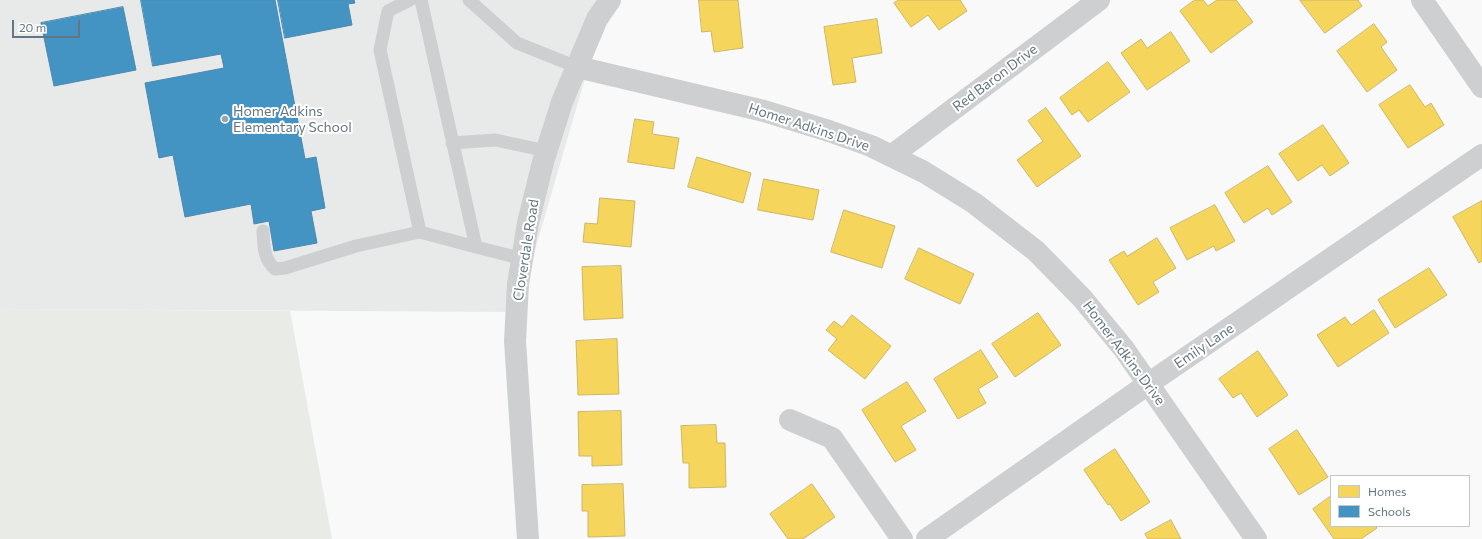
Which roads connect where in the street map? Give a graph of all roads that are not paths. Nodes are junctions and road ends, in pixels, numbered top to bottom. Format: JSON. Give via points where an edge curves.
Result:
{"nodes":[{"id":1,"x":410,"y":0,"type":"edge"},
{"id":2,"x":421,"y":0,"type":"edge"},
{"id":3,"x":469,"y":0,"type":"edge"},
{"id":4,"x":610,"y":0,"type":"edge"},
{"id":5,"x":1099,"y":0,"type":"edge"},
{"id":6,"x":1422,"y":0,"type":"edge"},
{"id":7,"x":577,"y":67,"type":"junction"},
{"id":8,"x":1482,"y":87,"type":"edge"},
{"id":9,"x":452,"y":143,"type":"junction"},
{"id":10,"x":547,"y":151,"type":"junction"},
{"id":11,"x":1482,"y":155,"type":"edge"},
{"id":12,"x":891,"y":156,"type":"junction"},
{"id":13,"x":263,"y":231,"type":"dead end"},
{"id":14,"x":420,"y":232,"type":"junction"},
{"id":15,"x":476,"y":247,"type":"junction"},
{"id":16,"x":522,"y":259,"type":"junction"},
{"id":17,"x":1148,"y":384,"type":"junction"},
{"id":18,"x":790,"y":420,"type":"dead end"},
{"id":19,"x":528,"y":539,"type":"edge"},
{"id":20,"x":902,"y":539,"type":"edge"},
{"id":21,"x":927,"y":539,"type":"edge"},
{"id":22,"x":1256,"y":539,"type":"edge"}],
"edges":[{"from":1,"to":14,"type":"lane","via":[[388,11],[380,50]]},
{"from":2,"to":9,"type":"lane"},
{"from":3,"to":7,"type":"lane","via":[[517,43]]},
{"from":4,"to":7,"type":"street","name":"Cloverdale Road","via":[[597,19]]},
{"from":5,"to":12,"type":"street","name":"Red Baron Drive"},
{"from":6,"to":8,"type":"street"},
{"from":7,"to":10,"type":"street","name":"Cloverdale Road","via":[[562,102]]},
{"from":7,"to":12,"type":"street","name":"Homer Adkins Drive","via":[[764,111],[829,130]]},
{"from":9,"to":10,"type":"lane","via":[[495,140]]},
{"from":9,"to":15,"type":"lane"},
{"from":10,"to":16,"type":"street","name":"Cloverdale Road","via":[[528,224]]},
{"from":11,"to":17,"type":"street","name":"Emily Lane"},
{"from":12,"to":17,"type":"street","name":"Homer Adkins Drive","via":[[924,172],[974,203],[1036,251],[1082,298],[1124,349]]},
{"from":13,"to":14,"type":"lane","via":[[266,258],[275,269],[356,246]]},
{"from":14,"to":15,"type":"lane"},
{"from":15,"to":16,"type":"lane"},
{"from":16,"to":19,"type":"street","name":"Cloverdale Road","via":[[515,341]]},
{"from":17,"to":21,"type":"street","name":"Emily Lane"},
{"from":17,"to":22,"type":"street","name":"Homer Adkins Drive"},
{"from":18,"to":20,"type":"street","via":[[832,438]]}]}
